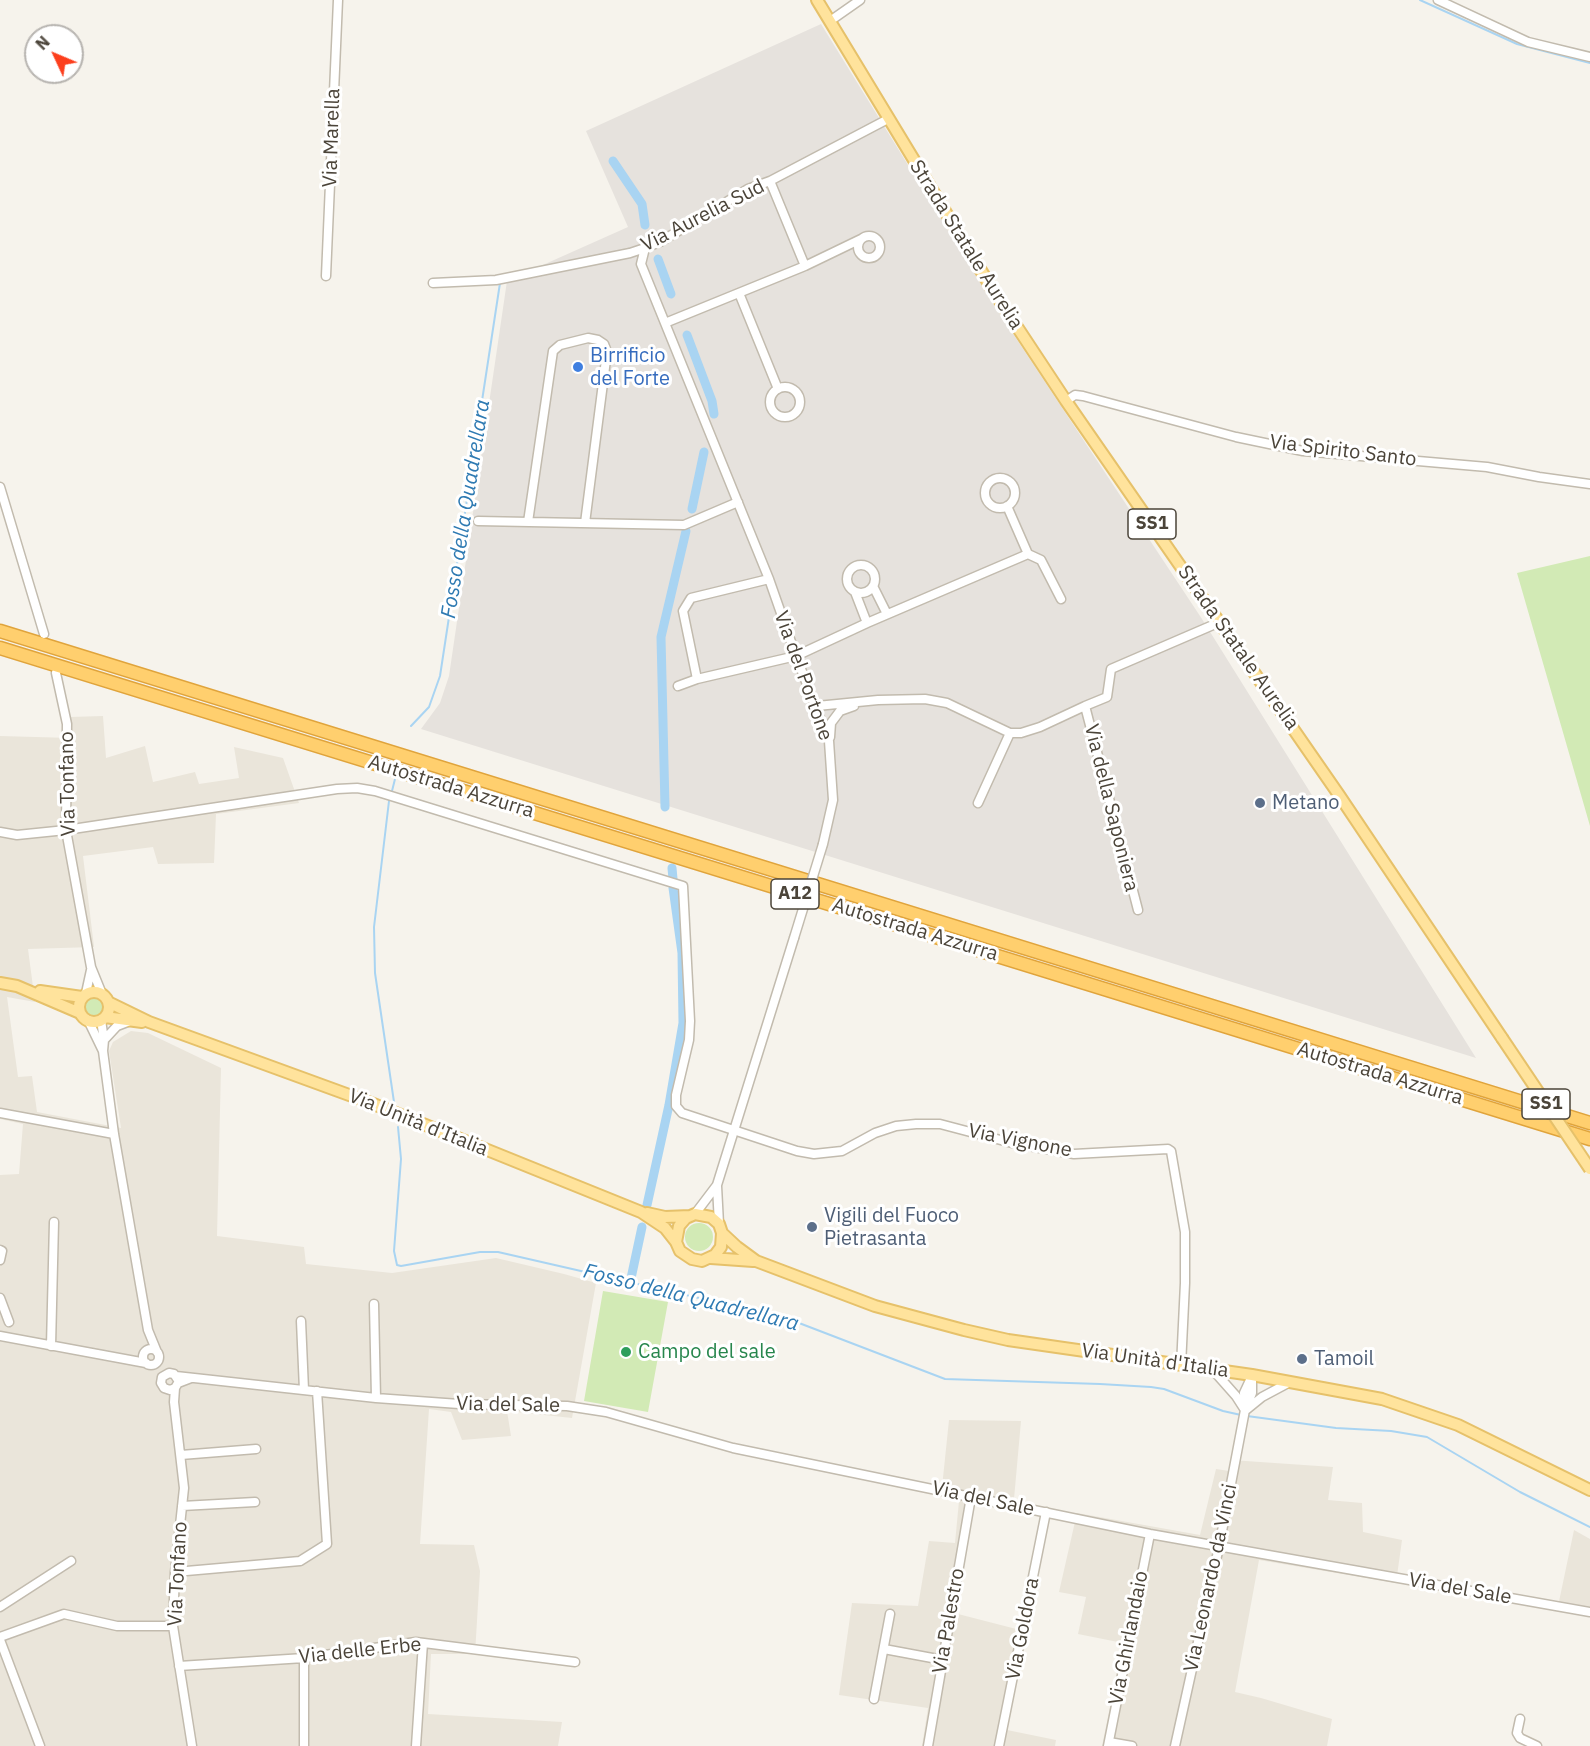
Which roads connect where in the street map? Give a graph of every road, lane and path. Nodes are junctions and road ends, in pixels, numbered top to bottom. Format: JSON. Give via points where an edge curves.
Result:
{"nodes":[{"id":1,"x":338,"y":0,"type":"edge"},
{"id":2,"x":817,"y":0,"type":"edge"},
{"id":3,"x":860,"y":0,"type":"edge"},
{"id":4,"x":1438,"y":0,"type":"edge"},
{"id":5,"x":830,"y":21,"type":"junction"},
{"id":6,"x":1590,"y":57,"type":"edge"},
{"id":7,"x":888,"y":119,"type":"junction"},
{"id":8,"x":770,"y":181,"type":"junction"},
{"id":9,"x":861,"y":239,"type":"dead end"},
{"id":10,"x":645,"y":248,"type":"junction"},
{"id":11,"x":805,"y":266,"type":"junction"},
{"id":12,"x":326,"y":276,"type":"dead end"},
{"id":13,"x":433,"y":283,"type":"dead end"},
{"id":14,"x":739,"y":293,"type":"junction"},
{"id":15,"x":665,"y":323,"type":"junction"},
{"id":16,"x":778,"y":389,"type":"dead end"},
{"id":17,"x":1066,"y":401,"type":"junction"},
{"id":18,"x":1590,"y":484,"type":"edge"},
{"id":19,"x":0,"y":487,"type":"edge"},
{"id":20,"x":738,"y":502,"type":"junction"},
{"id":21,"x":1006,"y":506,"type":"dead end"},
{"id":22,"x":477,"y":521,"type":"dead end"},
{"id":23,"x":528,"y":522,"type":"junction"},
{"id":24,"x":585,"y":523,"type":"junction"},
{"id":25,"x":1028,"y":554,"type":"junction"},
{"id":26,"x":769,"y":579,"type":"junction"},
{"id":27,"x":873,"y":586,"type":"junction"},
{"id":28,"x":855,"y":592,"type":"junction"},
{"id":29,"x":1061,"y":599,"type":"dead end"},
{"id":30,"x":887,"y":614,"type":"junction"},
{"id":31,"x":867,"y":622,"type":"junction"},
{"id":32,"x":1220,"y":622,"type":"junction"},
{"id":33,"x":0,"y":632,"type":"edge"},
{"id":34,"x":44,"y":634,"type":"dead end"},
{"id":35,"x":0,"y":648,"type":"edge"},
{"id":36,"x":796,"y":656,"type":"junction"},
{"id":37,"x":56,"y":673,"type":"dead end"},
{"id":38,"x":697,"y":679,"type":"junction"},
{"id":39,"x":678,"y":686,"type":"dead end"},
{"id":40,"x":866,"y":702,"type":"junction"},
{"id":41,"x":1085,"y":705,"type":"junction"},
{"id":42,"x":817,"y":706,"type":"junction"},
{"id":43,"x":1010,"y":733,"type":"junction"},
{"id":44,"x":829,"y":741,"type":"junction"},
{"id":45,"x":978,"y":803,"type":"dead end"},
{"id":46,"x":66,"y":830,"type":"junction"},
{"id":47,"x":0,"y":832,"type":"edge"},
{"id":48,"x":1138,"y":910,"type":"dead end"},
{"id":49,"x":92,"y":967,"type":"junction"},
{"id":50,"x":0,"y":983,"type":"edge"},
{"id":51,"x":16,"y":986,"type":"junction"},
{"id":52,"x":84,"y":995,"type":"junction"},
{"id":53,"x":105,"y":998,"type":"junction"},
{"id":54,"x":84,"y":1017,"type":"junction"},
{"id":55,"x":103,"y":1018,"type":"junction"},
{"id":56,"x":132,"y":1021,"type":"junction"},
{"id":57,"x":149,"y":1023,"type":"junction"},
{"id":58,"x":104,"y":1040,"type":"junction"},
{"id":59,"x":103,"y":1052,"type":"junction"},
{"id":60,"x":0,"y":1113,"type":"edge"},
{"id":61,"x":1590,"y":1123,"type":"edge"},
{"id":62,"x":734,"y":1129,"type":"junction"},
{"id":63,"x":114,"y":1134,"type":"junction"},
{"id":64,"x":1590,"y":1139,"type":"edge"},
{"id":65,"x":1590,"y":1169,"type":"edge"},
{"id":66,"x":717,"y":1185,"type":"junction"},
{"id":67,"x":641,"y":1212,"type":"junction"},
{"id":68,"x":693,"y":1215,"type":"junction"},
{"id":69,"x":54,"y":1222,"type":"dead end"},
{"id":70,"x":721,"y":1228,"type":"junction"},
{"id":71,"x":676,"y":1242,"type":"junction"},
{"id":72,"x":0,"y":1250,"type":"edge"},
{"id":73,"x":711,"y":1258,"type":"junction"},
{"id":74,"x":0,"y":1260,"type":"edge"},
{"id":75,"x":756,"y":1261,"type":"junction"},
{"id":76,"x":0,"y":1298,"type":"edge"},
{"id":77,"x":374,"y":1304,"type":"dead end"},
{"id":78,"x":301,"y":1321,"type":"dead end"},
{"id":79,"x":9,"y":1322,"type":"dead end"},
{"id":80,"x":0,"y":1336,"type":"edge"},
{"id":81,"x":51,"y":1346,"type":"junction"},
{"id":82,"x":150,"y":1357,"type":"junction"},
{"id":83,"x":1181,"y":1366,"type":"junction"},
{"id":84,"x":1213,"y":1370,"type":"junction"},
{"id":85,"x":1252,"y":1375,"type":"junction"},
{"id":86,"x":173,"y":1382,"type":"junction"},
{"id":87,"x":1291,"y":1382,"type":"junction"},
{"id":88,"x":304,"y":1390,"type":"junction"},
{"id":89,"x":317,"y":1391,"type":"junction"},
{"id":90,"x":376,"y":1398,"type":"junction"},
{"id":91,"x":1245,"y":1410,"type":"junction"},
{"id":92,"x":256,"y":1449,"type":"dead end"},
{"id":93,"x":181,"y":1455,"type":"junction"},
{"id":94,"x":1590,"y":1490,"type":"edge"},
{"id":95,"x":970,"y":1497,"type":"junction"},
{"id":96,"x":255,"y":1502,"type":"dead end"},
{"id":97,"x":182,"y":1506,"type":"junction"},
{"id":98,"x":1046,"y":1512,"type":"junction"},
{"id":99,"x":1150,"y":1534,"type":"junction"},
{"id":100,"x":1219,"y":1547,"type":"junction"},
{"id":101,"x":72,"y":1561,"type":"dead end"},
{"id":102,"x":175,"y":1572,"type":"junction"},
{"id":103,"x":0,"y":1607,"type":"edge"},
{"id":104,"x":1590,"y":1612,"type":"edge"},
{"id":105,"x":890,"y":1614,"type":"dead end"},
{"id":106,"x":173,"y":1626,"type":"junction"},
{"id":107,"x":0,"y":1639,"type":"edge"},
{"id":108,"x":423,"y":1643,"type":"junction"},
{"id":109,"x":884,"y":1650,"type":"junction"},
{"id":110,"x":304,"y":1658,"type":"junction"},
{"id":111,"x":943,"y":1660,"type":"junction"},
{"id":112,"x":575,"y":1662,"type":"dead end"},
{"id":113,"x":179,"y":1666,"type":"junction"},
{"id":114,"x":874,"y":1699,"type":"dead end"},
{"id":115,"x":1520,"y":1719,"type":"dead end"},
{"id":116,"x":37,"y":1744,"type":"edge"},
{"id":117,"x":1108,"y":1744,"type":"edge"},
{"id":118,"x":192,"y":1746,"type":"edge"},
{"id":119,"x":304,"y":1746,"type":"edge"},
{"id":120,"x":416,"y":1746,"type":"edge"},
{"id":121,"x":928,"y":1746,"type":"edge"},
{"id":122,"x":999,"y":1746,"type":"edge"},
{"id":123,"x":1132,"y":1746,"type":"edge"},
{"id":124,"x":1175,"y":1746,"type":"edge"},
{"id":125,"x":1537,"y":1746,"type":"edge"}],
"edges":[{"from":1,"to":12,"type":"street","name":"Via Marella"},
{"from":2,"to":5,"type":"main road","name":"Strada Statale Aurelia","number":"SS1"},
{"from":3,"to":5,"type":"street"},
{"from":4,"to":6,"type":"street","via":[[1528,42]]},
{"from":5,"to":7,"type":"main road","name":"Strada Statale Aurelia","number":"SS1"},
{"from":7,"to":8,"type":"street","name":"Via Aurelia Sud"},
{"from":7,"to":17,"type":"main road","name":"Strada Statale Aurelia","number":"SS1"},
{"from":8,"to":10,"type":"street","name":"Via Aurelia Sud","via":[[748,189]]},
{"from":8,"to":11,"type":"street"},
{"from":9,"to":11,"type":"street"},
{"from":10,"to":13,"type":"street","name":"Via Aurelia Sud","via":[[496,280]]},
{"from":10,"to":15,"type":"street","name":"Via del Portone","via":[[641,264]]},
{"from":11,"to":14,"type":"street"},
{"from":14,"to":15,"type":"street"},
{"from":14,"to":16,"type":"street"},
{"from":15,"to":20,"type":"street","name":"Via del Portone"},
{"from":17,"to":18,"type":"street","name":"Via Spirito Santo","via":[[1075,395],[1083,396],[1303,451],[1487,467]]},
{"from":17,"to":32,"type":"main road","name":"Strada Statale Aurelia","number":"SS1"},
{"from":19,"to":34,"type":"street"},
{"from":20,"to":24,"type":"street","via":[[684,525]]},
{"from":20,"to":26,"type":"street","name":"Via del Portone"},
{"from":21,"to":25,"type":"street"},
{"from":22,"to":23,"type":"street"},
{"from":23,"to":24,"type":"street"},
{"from":23,"to":24,"type":"street","via":[[552,351],[588,338],[604,344],[607,352]]},
{"from":25,"to":29,"type":"street","via":[[1041,560]]},
{"from":25,"to":30,"type":"street"},
{"from":26,"to":36,"type":"street","name":"Via del Portone"},
{"from":26,"to":38,"type":"street","via":[[691,598],[683,611]]},
{"from":27,"to":28,"type":"street","via":[[867,592]]},
{"from":27,"to":28,"type":"street","via":[[874,572],[867,565],[857,565],[846,580]]},
{"from":27,"to":30,"type":"street"},
{"from":28,"to":31,"type":"street"},
{"from":30,"to":31,"type":"street"},
{"from":31,"to":36,"type":"street"},
{"from":32,"to":41,"type":"street","name":"Via della Saponiera","via":[[1111,669],[1107,697]]},
{"from":32,"to":65,"type":"main road","name":"Strada Statale Aurelia","number":"SS1","bridge":true},
{"from":33,"to":61,"type":"highway","name":"Autostrada Azzurra","number":"A12"},
{"from":35,"to":64,"type":"highway","name":"Autostrada Azzurra","number":"A12"},
{"from":36,"to":38,"type":"street"},
{"from":36,"to":42,"type":"street","name":"Via del Portone"},
{"from":37,"to":46,"type":"street","name":"Via Tonfano","via":[[67,724]]},
{"from":38,"to":39,"type":"street"},
{"from":40,"to":42,"type":"street"},
{"from":40,"to":43,"type":"street","via":[[925,699],[947,703]]},
{"from":40,"to":44,"type":"street","via":[[840,711],[831,723]]},
{"from":41,"to":43,"type":"street","name":"Via della Saponiera","via":[[1040,727],[1021,734]]},
{"from":41,"to":48,"type":"street","name":"Via della Saponiera"},
{"from":42,"to":44,"type":"street","name":"Via del Portone"},
{"from":43,"to":45,"type":"street"},
{"from":44,"to":62,"type":"street","name":"Via del Portone","bridge":true,"via":[[833,800],[823,844]]},
{"from":46,"to":47,"type":"street","via":[[17,835]]},
{"from":46,"to":49,"type":"street","name":"Via Tonfano"},
{"from":46,"to":62,"type":"street","via":[[357,788],[683,886],[690,1021],[676,1106],[682,1113]]},
{"from":49,"to":52,"type":"street"},
{"from":49,"to":53,"type":"street"},
{"from":50,"to":51,"type":"main road"},
{"from":51,"to":52,"type":"main road"},
{"from":51,"to":54,"type":"main road"},
{"from":52,"to":53,"type":"main road","via":[[92,991]]},
{"from":52,"to":54,"type":"main road","via":[[79,1004]]},
{"from":53,"to":55,"type":"main road","via":[[108,1010]]},
{"from":53,"to":57,"type":"main road"},
{"from":54,"to":55,"type":"main road","via":[[95,1022]]},
{"from":54,"to":59,"type":"street"},
{"from":55,"to":56,"type":"main road"},
{"from":55,"to":58,"type":"street"},
{"from":56,"to":57,"type":"main road"},
{"from":56,"to":58,"type":"street","via":[[117,1026]]},
{"from":57,"to":67,"type":"main road","name":"Via Unità d'Italia","via":[[371,1103]]},
{"from":58,"to":59,"type":"street"},
{"from":59,"to":63,"type":"street"},
{"from":60,"to":63,"type":"street"},
{"from":62,"to":66,"type":"street","name":"Via del Portone"},
{"from":62,"to":83,"type":"street","name":"Via Vignone","via":[[814,1154],[842,1150],[875,1133],[916,1124],[940,1124],[1074,1154],[1168,1149],[1185,1232]]},
{"from":63,"to":82,"type":"street"},
{"from":66,"to":68,"type":"street","name":"Via del Portone"},
{"from":66,"to":70,"type":"street"},
{"from":67,"to":68,"type":"main road","via":[[665,1217]]},
{"from":67,"to":71,"type":"main road","name":"Via Unità d'Italia","via":[[665,1228]]},
{"from":68,"to":70,"type":"main road","via":[[706,1215]]},
{"from":68,"to":71,"type":"main road","via":[[679,1226]]},
{"from":69,"to":81,"type":"street"},
{"from":70,"to":73,"type":"main road","via":[[721,1247]]},
{"from":70,"to":75,"type":"main road","name":"Via Unità d'Italia"},
{"from":71,"to":73,"type":"main road","via":[[687,1257]]},
{"from":72,"to":74,"type":"street"},
{"from":73,"to":75,"type":"main road"},
{"from":75,"to":83,"type":"main road","name":"Via Unità d'Italia","via":[[875,1306],[964,1330]]},
{"from":76,"to":79,"type":"street"},
{"from":77,"to":90,"type":"street"},
{"from":78,"to":88,"type":"street"},
{"from":80,"to":81,"type":"street"},
{"from":81,"to":82,"type":"street","via":[[129,1362]]},
{"from":82,"to":86,"type":"street"},
{"from":82,"to":86,"type":"street","via":[[161,1380],[164,1375]]},
{"from":83,"to":84,"type":"main road","name":"Via Unità d'Italia"},
{"from":84,"to":85,"type":"main road","name":"Via Unità d'Italia"},
{"from":84,"to":91,"type":"street"},
{"from":85,"to":87,"type":"main road","name":"Via Unità d'Italia"},
{"from":85,"to":91,"type":"street","name":"Via Leonardo da Vinci","via":[[1244,1393]]},
{"from":86,"to":88,"type":"street","name":"Via del Sale","via":[[194,1377]]},
{"from":86,"to":93,"type":"street","name":"Via Tonfano"},
{"from":87,"to":91,"type":"street"},
{"from":87,"to":94,"type":"main road","name":"Via Unità d'Italia","via":[[1382,1399],[1436,1416]]},
{"from":88,"to":89,"type":"street","name":"Via del Sale"},
{"from":89,"to":90,"type":"street","name":"Via del Sale"},
{"from":89,"to":102,"type":"street","via":[[327,1544],[300,1561]]},
{"from":90,"to":95,"type":"street","name":"Via del Sale","via":[[567,1406],[606,1412],[733,1448]]},
{"from":91,"to":100,"type":"street","name":"Via Leonardo da Vinci"},
{"from":92,"to":93,"type":"street"},
{"from":93,"to":97,"type":"street","name":"Via Tonfano"},
{"from":95,"to":98,"type":"street","name":"Via del Sale"},
{"from":95,"to":111,"type":"street","name":"Via Palestro"},
{"from":96,"to":97,"type":"street"},
{"from":97,"to":102,"type":"street","name":"Via Tonfano"},
{"from":98,"to":99,"type":"street","name":"Via del Sale"},
{"from":98,"to":122,"type":"street","name":"Via Goldora"},
{"from":99,"to":100,"type":"street","name":"Via del Sale"},
{"from":99,"to":117,"type":"street","name":"Via Ghirlandaio"},
{"from":100,"to":104,"type":"street","name":"Via del Sale"},
{"from":100,"to":124,"type":"street","name":"Via Leonardo da Vinci"},
{"from":101,"to":103,"type":"street"},
{"from":102,"to":106,"type":"street","name":"Via Tonfano"},
{"from":105,"to":109,"type":"street"},
{"from":106,"to":107,"type":"street","via":[[117,1626],[64,1614]]},
{"from":106,"to":113,"type":"street","name":"Via Tonfano"},
{"from":107,"to":116,"type":"street"},
{"from":108,"to":110,"type":"street","name":"Via delle Erbe"},
{"from":108,"to":112,"type":"street","name":"Via delle Erbe"},
{"from":108,"to":120,"type":"street"},
{"from":109,"to":111,"type":"street"},
{"from":109,"to":114,"type":"street"},
{"from":110,"to":113,"type":"street","name":"Via delle Erbe"},
{"from":110,"to":119,"type":"street"},
{"from":111,"to":121,"type":"street","name":"Via Palestro"},
{"from":113,"to":118,"type":"street","name":"Via Tonfano"},
{"from":115,"to":125,"type":"street","via":[[1520,1738]]},
{"from":117,"to":123,"type":"street"}]}
